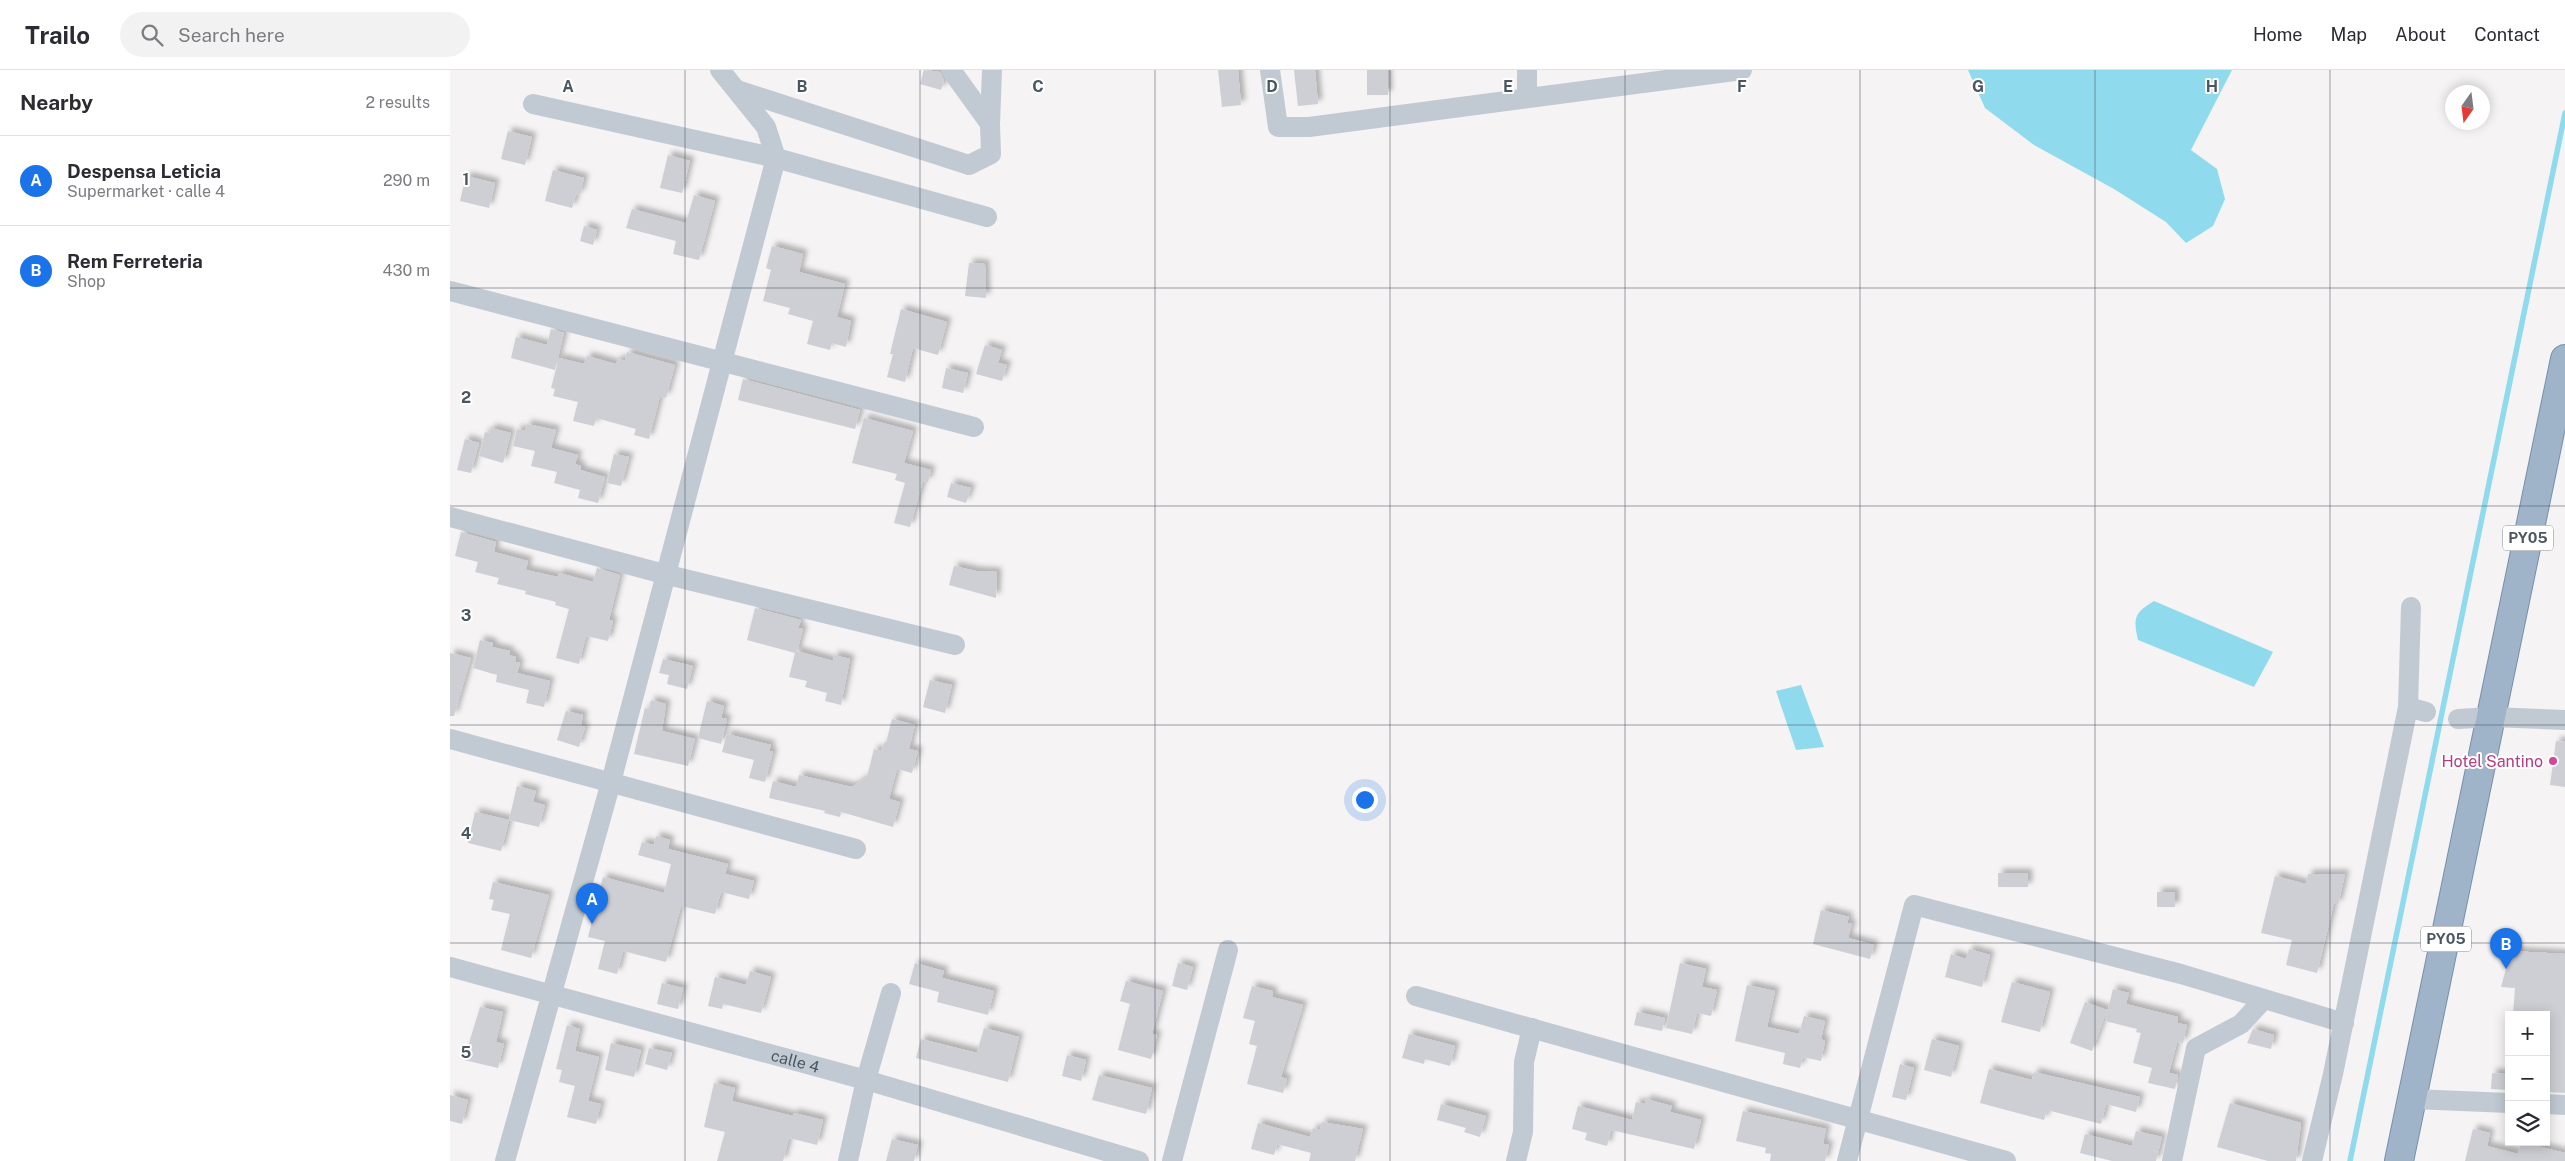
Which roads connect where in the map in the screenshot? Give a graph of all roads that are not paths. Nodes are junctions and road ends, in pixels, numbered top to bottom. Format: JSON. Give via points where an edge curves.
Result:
{"nodes":[{"id":1,"x":720,"y":70,"type":"edge"},
{"id":2,"x":951,"y":70,"type":"edge"},
{"id":3,"x":992,"y":70,"type":"edge"},
{"id":4,"x":1270,"y":70,"type":"edge"},
{"id":5,"x":1527,"y":70,"type":"edge"},
{"id":6,"x":1742,"y":70,"type":"edge"},
{"id":7,"x":737,"y":90,"type":"junction"},
{"id":8,"x":1528,"y":98,"type":"junction"},
{"id":9,"x":533,"y":104,"type":"dead end"},
{"id":10,"x":990,"y":124,"type":"junction"},
{"id":11,"x":776,"y":158,"type":"junction"},
{"id":12,"x":988,"y":216,"type":"dead end"},
{"id":13,"x":450,"y":292,"type":"edge"},
{"id":14,"x":2565,"y":359,"type":"edge"},
{"id":15,"x":721,"y":361,"type":"junction"},
{"id":16,"x":2560,"y":405,"type":"edge"},
{"id":17,"x":974,"y":427,"type":"dead end"},
{"id":18,"x":450,"y":517,"type":"edge"},
{"id":19,"x":664,"y":574,"type":"junction"},
{"id":20,"x":2411,"y":607,"type":"dead end"},
{"id":21,"x":955,"y":645,"type":"dead end"},
{"id":22,"x":2492,"y":717,"type":"junction"},
{"id":23,"x":2458,"y":720,"type":"dead end"},
{"id":24,"x":2565,"y":720,"type":"edge"},
{"id":25,"x":450,"y":739,"type":"edge"},
{"id":26,"x":610,"y":782,"type":"junction"},
{"id":27,"x":856,"y":849,"type":"dead end"},
{"id":28,"x":1228,"y":950,"type":"dead end"},
{"id":29,"x":450,"y":967,"type":"edge"},
{"id":30,"x":892,"y":993,"type":"dead end"},
{"id":31,"x":552,"y":996,"type":"junction"},
{"id":32,"x":1416,"y":996,"type":"dead end"},
{"id":33,"x":2264,"y":999,"type":"junction"},
{"id":34,"x":2344,"y":1023,"type":"junction"},
{"id":35,"x":1532,"y":1028,"type":"junction"},
{"id":36,"x":866,"y":1080,"type":"junction"},
{"id":37,"x":2413,"y":1099,"type":"junction"},
{"id":38,"x":2505,"y":1103,"type":"edge"},
{"id":39,"x":2550,"y":1104,"type":"edge"},
{"id":40,"x":2565,"y":1105,"type":"edge"},
{"id":41,"x":1857,"y":1121,"type":"junction"},
{"id":42,"x":505,"y":1161,"type":"edge"},
{"id":43,"x":848,"y":1161,"type":"edge"},
{"id":44,"x":1139,"y":1161,"type":"edge"},
{"id":45,"x":1172,"y":1161,"type":"edge"},
{"id":46,"x":1516,"y":1161,"type":"edge"},
{"id":47,"x":1847,"y":1161,"type":"edge"},
{"id":48,"x":2006,"y":1161,"type":"edge"},
{"id":49,"x":2172,"y":1161,"type":"edge"},
{"id":50,"x":2312,"y":1161,"type":"edge"},
{"id":51,"x":2399,"y":1161,"type":"edge"}],
"edges":[{"from":1,"to":7,"type":"street"},
{"from":2,"to":10,"type":"street"},
{"from":3,"to":10,"type":"street"},
{"from":4,"to":8,"type":"street","via":[[1278,126],[1309,127]]},
{"from":5,"to":8,"type":"street"},
{"from":6,"to":8,"type":"street"},
{"from":7,"to":10,"type":"street","via":[[968,165],[991,154]]},
{"from":7,"to":11,"type":"street","via":[[766,127]]},
{"from":9,"to":11,"type":"street"},
{"from":11,"to":12,"type":"street"},
{"from":11,"to":15,"type":"street"},
{"from":13,"to":15,"type":"street"},
{"from":14,"to":16,"type":"highway","number":"PY05"},
{"from":15,"to":17,"type":"street"},
{"from":15,"to":19,"type":"street"},
{"from":16,"to":22,"type":"highway","number":"PY05"},
{"from":18,"to":19,"type":"street"},
{"from":19,"to":21,"type":"street"},
{"from":19,"to":26,"type":"street"},
{"from":20,"to":34,"type":"street","via":[[2417,709]]},
{"from":22,"to":23,"type":"street"},
{"from":22,"to":24,"type":"street"},
{"from":22,"to":37,"type":"highway","number":"PY05"},
{"from":25,"to":26,"type":"street"},
{"from":26,"to":27,"type":"street"},
{"from":26,"to":31,"type":"street"},
{"from":28,"to":45,"type":"street"},
{"from":29,"to":31,"type":"street","name":"calle 4"},
{"from":30,"to":36,"type":"street"},
{"from":31,"to":36,"type":"street","name":"calle 4"},
{"from":31,"to":42,"type":"street"},
{"from":32,"to":35,"type":"street"},
{"from":33,"to":34,"type":"street"},
{"from":33,"to":41,"type":"street","via":[[2181,974],[1914,905]]},
{"from":33,"to":49,"type":"street","via":[[2241,1024],[2196,1048]]},
{"from":34,"to":50,"type":"street"},
{"from":35,"to":41,"type":"street"},
{"from":35,"to":46,"type":"street","via":[[1524,1062],[1523,1132]]},
{"from":36,"to":43,"type":"street"},
{"from":36,"to":44,"type":"street","name":"calle 4"},
{"from":37,"to":38,"type":"street"},
{"from":37,"to":51,"type":"highway","number":"PY05"},
{"from":39,"to":40,"type":"street"},
{"from":41,"to":47,"type":"street"},
{"from":41,"to":48,"type":"street"}]}
